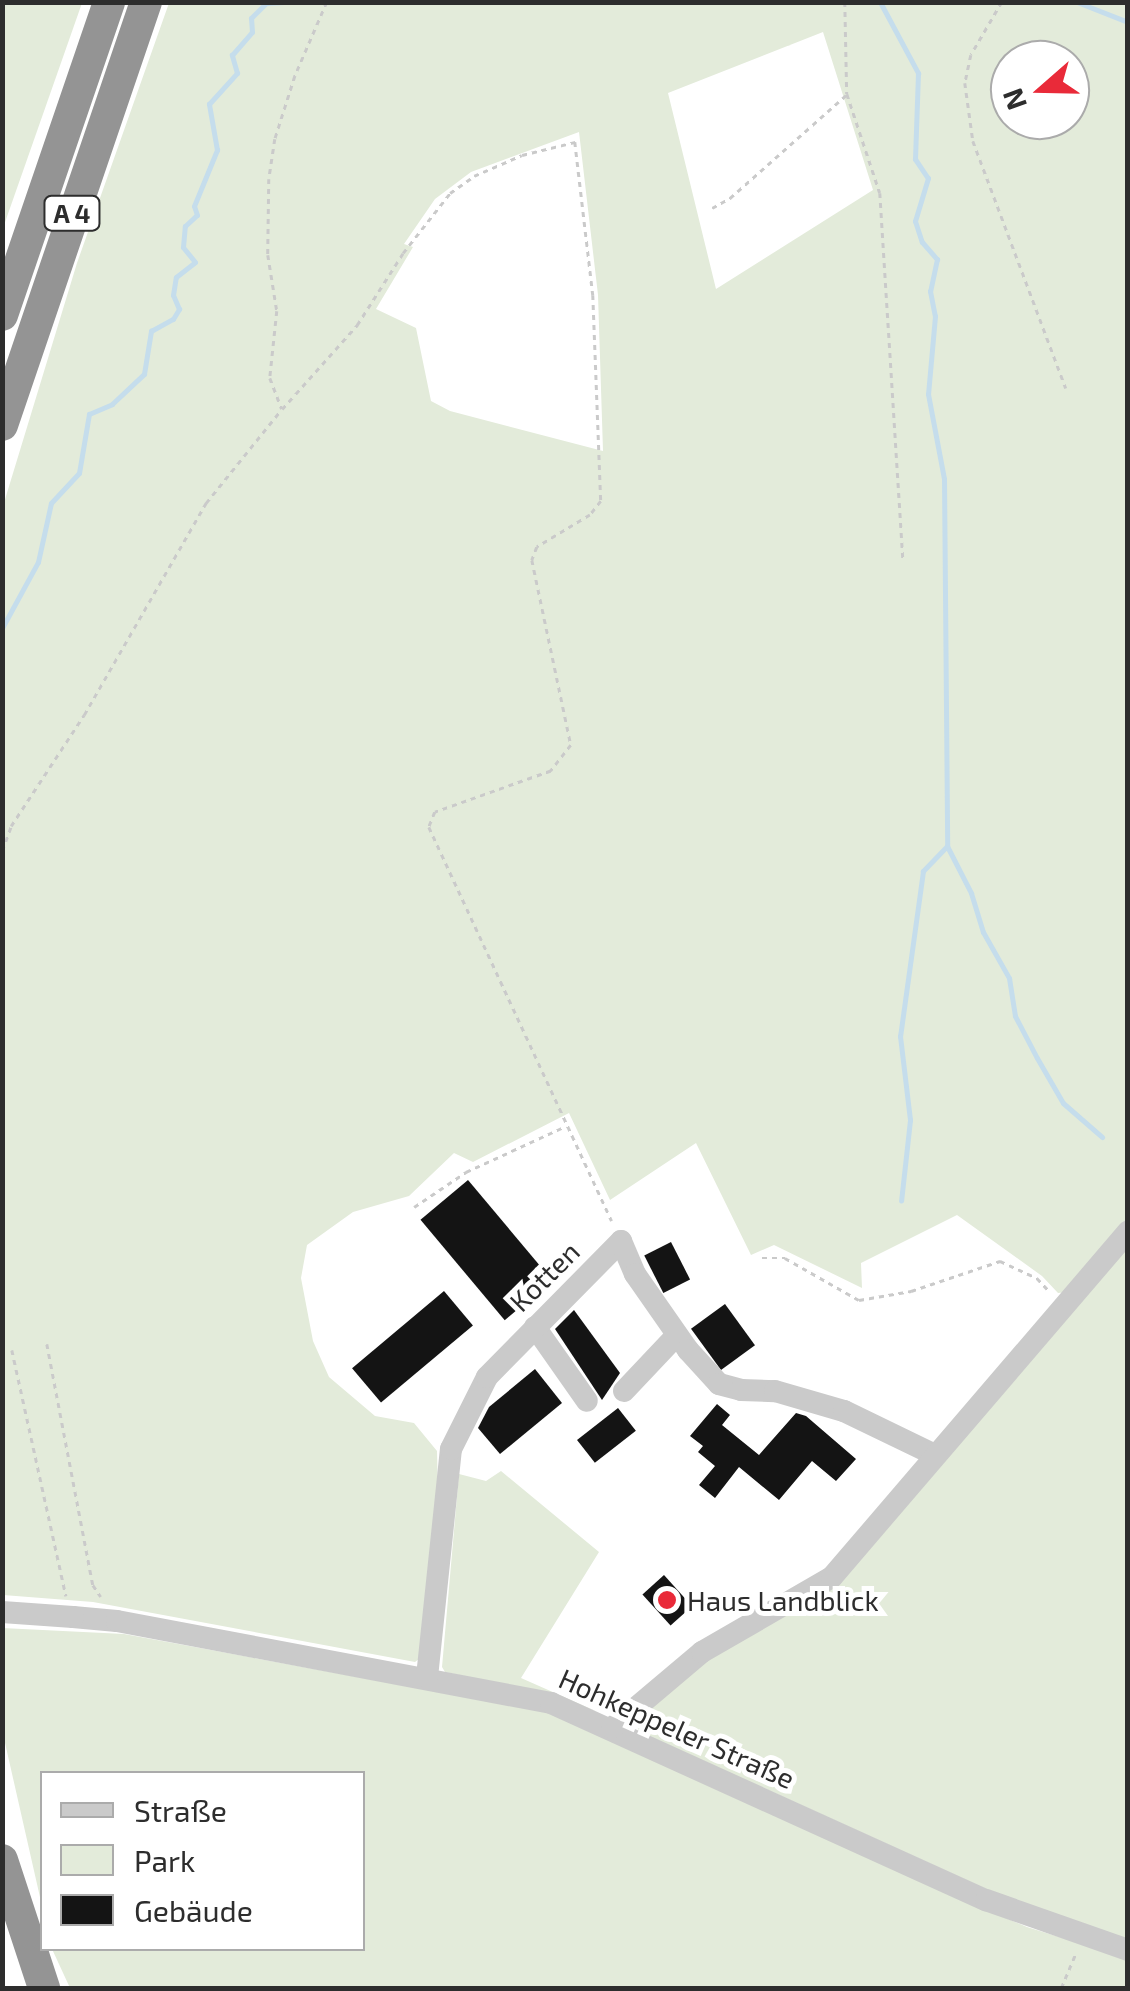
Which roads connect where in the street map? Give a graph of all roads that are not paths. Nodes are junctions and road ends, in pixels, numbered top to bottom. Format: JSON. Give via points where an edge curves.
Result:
{"nodes":[{"id":1,"x":109,"y":2,"type":"edge"},
{"id":2,"x":146,"y":2,"type":"edge"},
{"id":3,"x":2,"y":315,"type":"edge"},
{"id":4,"x":2,"y":425,"type":"edge"},
{"id":5,"x":1128,"y":1232,"type":"edge"},
{"id":6,"x":536,"y":1327,"type":"junction"},
{"id":7,"x":677,"y":1335,"type":"junction"},
{"id":8,"x":624,"y":1391,"type":"dead end"},
{"id":9,"x":587,"y":1401,"type":"dead end"},
{"id":10,"x":933,"y":1454,"type":"junction"},
{"id":11,"x":2,"y":1612,"type":"edge"},
{"id":12,"x":427,"y":1677,"type":"junction"},
{"id":13,"x":612,"y":1728,"type":"junction"},
{"id":14,"x":2,"y":1860,"type":"edge"},
{"id":15,"x":1128,"y":1950,"type":"edge"},
{"id":16,"x":44,"y":1988,"type":"edge"}],
"edges":[{"from":1,"to":3,"type":"highway","number":"A 4"},
{"from":2,"to":4,"type":"highway","number":"A 4"},
{"from":5,"to":10,"type":"street"},
{"from":6,"to":7,"type":"street","name":"Kotten","via":[[621,1241],[634,1274]]},
{"from":6,"to":9,"type":"street"},
{"from":6,"to":12,"type":"street","name":"Kotten","via":[[487,1377],[451,1449]]},
{"from":7,"to":8,"type":"street"},
{"from":7,"to":10,"type":"street","name":"Kotten","via":[[719,1384],[844,1411]]},
{"from":10,"to":13,"type":"street","via":[[832,1577],[702,1652]]},
{"from":11,"to":12,"type":"street","name":"Hohkeppeler Straße","bridge":true,"via":[[70,1608]]},
{"from":12,"to":13,"type":"street","name":"Hohkeppeler Straße","via":[[536,1699]]},
{"from":13,"to":15,"type":"street","name":"Hohkeppeler Straße","via":[[986,1900]]},
{"from":14,"to":16,"type":"highway"}]}
